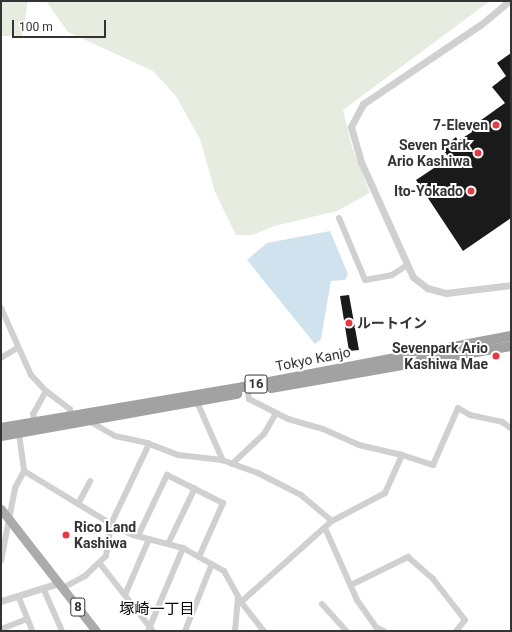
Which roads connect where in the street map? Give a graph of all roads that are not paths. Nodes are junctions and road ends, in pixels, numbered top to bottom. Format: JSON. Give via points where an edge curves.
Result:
{"nodes":[{"id":1,"x":509,"y":1,"type":"edge"},
{"id":2,"x":339,"y":218,"type":"dead end"},
{"id":3,"x":406,"y":266,"type":"junction"},
{"id":4,"x":511,"y":285,"type":"edge"},
{"id":5,"x":1,"y":308,"type":"edge"},
{"id":6,"x":511,"y":336,"type":"edge"},
{"id":7,"x":511,"y":346,"type":"edge"},
{"id":8,"x":17,"y":348,"type":"junction"},
{"id":9,"x":1,"y":358,"type":"edge"},
{"id":10,"x":46,"y":391,"type":"junction"},
{"id":11,"x":248,"y":392,"type":"junction"},
{"id":12,"x":197,"y":402,"type":"junction"},
{"id":13,"x":276,"y":414,"type":"junction"},
{"id":14,"x":71,"y":415,"type":"junction"},
{"id":15,"x":88,"y":421,"type":"junction"},
{"id":16,"x":35,"y":422,"type":"junction"},
{"id":17,"x":1,"y":428,"type":"edge"},
{"id":18,"x":511,"y":428,"type":"edge"},
{"id":19,"x":19,"y":434,"type":"junction"},
{"id":20,"x":1,"y":436,"type":"edge"},
{"id":21,"x":149,"y":444,"type":"junction"},
{"id":22,"x":402,"y":455,"type":"junction"},
{"id":23,"x":223,"y":461,"type":"junction"},
{"id":24,"x":232,"y":464,"type":"junction"},
{"id":25,"x":24,"y":471,"type":"junction"},
{"id":26,"x":90,"y":481,"type":"dead end"},
{"id":27,"x":195,"y":488,"type":"junction"},
{"id":28,"x":78,"y":504,"type":"junction"},
{"id":29,"x":1,"y":509,"type":"edge"},
{"id":30,"x":332,"y":521,"type":"junction"},
{"id":31,"x":6,"y":524,"type":"edge"},
{"id":32,"x":111,"y":524,"type":"junction"},
{"id":33,"x":325,"y":528,"type":"junction"},
{"id":34,"x":138,"y":536,"type":"junction"},
{"id":35,"x":149,"y":539,"type":"junction"},
{"id":36,"x":168,"y":544,"type":"junction"},
{"id":37,"x":183,"y":548,"type":"junction"},
{"id":38,"x":199,"y":557,"type":"junction"},
{"id":39,"x":1,"y":561,"type":"edge"},
{"id":40,"x":212,"y":564,"type":"junction"},
{"id":41,"x":101,"y":565,"type":"junction"},
{"id":42,"x":351,"y":585,"type":"junction"},
{"id":43,"x":61,"y":586,"type":"junction"},
{"id":44,"x":44,"y":590,"type":"junction"},
{"id":45,"x":125,"y":595,"type":"junction"},
{"id":46,"x":1,"y":598,"type":"edge"},
{"id":47,"x":19,"y":598,"type":"junction"},
{"id":48,"x":240,"y":600,"type":"junction"},
{"id":49,"x":1,"y":601,"type":"edge"},
{"id":50,"x":322,"y":604,"type":"dead end"},
{"id":51,"x":27,"y":619,"type":"junction"},
{"id":52,"x":1,"y":629,"type":"edge"},
{"id":53,"x":150,"y":630,"type":"edge"},
{"id":54,"x":32,"y":631,"type":"edge"},
{"id":55,"x":62,"y":631,"type":"edge"},
{"id":56,"x":96,"y":631,"type":"edge"},
{"id":57,"x":185,"y":631,"type":"edge"},
{"id":58,"x":235,"y":631,"type":"edge"},
{"id":59,"x":264,"y":631,"type":"edge"},
{"id":60,"x":346,"y":631,"type":"edge"},
{"id":61,"x":384,"y":631,"type":"edge"},
{"id":62,"x":456,"y":631,"type":"edge"}],
"edges":[{"from":1,"to":3,"type":"street","via":[[480,25],[362,104],[352,121],[353,140],[361,162]]},
{"from":2,"to":3,"type":"street","via":[[365,280],[386,277]]},
{"from":3,"to":4,"type":"street","via":[[426,288],[446,293]]},
{"from":5,"to":8,"type":"street"},
{"from":6,"to":14,"type":"highway","name":"Tokyo Kanjo","number":"16"},
{"from":7,"to":11,"type":"highway","name":"Tokyo Kanjo","number":"16"},
{"from":8,"to":9,"type":"street"},
{"from":8,"to":10,"type":"street","via":[[31,375]]},
{"from":10,"to":14,"type":"street","via":[[70,409]]},
{"from":10,"to":16,"type":"street","via":[[33,414]]},
{"from":11,"to":12,"type":"highway","name":"Tokyo Kanjo","number":"16"},
{"from":11,"to":13,"type":"street","via":[[249,399]]},
{"from":12,"to":15,"type":"highway","name":"Tokyo Kanjo","number":"16"},
{"from":12,"to":23,"type":"street"},
{"from":13,"to":22,"type":"street","via":[[359,445]]},
{"from":13,"to":24,"type":"street","via":[[264,434]]},
{"from":14,"to":16,"type":"highway","name":"Tokyo Kanjo","number":"16"},
{"from":15,"to":19,"type":"highway","name":"Tokyo Kanjo","number":"16"},
{"from":15,"to":21,"type":"street","via":[[115,436]]},
{"from":16,"to":17,"type":"highway","name":"Tokyo Kanjo","number":"16"},
{"from":18,"to":22,"type":"street","via":[[502,422],[470,415],[458,408],[433,465]]},
{"from":19,"to":20,"type":"highway","name":"Tokyo Kanjo","number":"16"},
{"from":19,"to":25,"type":"street"},
{"from":21,"to":23,"type":"street","via":[[178,455]]},
{"from":21,"to":32,"type":"street"},
{"from":22,"to":30,"type":"street","via":[[385,493]]},
{"from":23,"to":24,"type":"street"},
{"from":24,"to":30,"type":"street","via":[[294,490]]},
{"from":25,"to":28,"type":"street"},
{"from":25,"to":31,"type":"street","via":[[15,488]]},
{"from":26,"to":28,"type":"street"},
{"from":27,"to":34,"type":"street","via":[[167,475]]},
{"from":27,"to":36,"type":"street"},
{"from":27,"to":38,"type":"street","via":[[221,500],[224,507]]},
{"from":28,"to":32,"type":"street"},
{"from":29,"to":31,"type":"main road","number":"8"},
{"from":30,"to":33,"type":"street"},
{"from":31,"to":39,"type":"street"},
{"from":31,"to":43,"type":"main road","number":"8"},
{"from":32,"to":34,"type":"street"},
{"from":32,"to":41,"type":"street","via":[[106,556]]},
{"from":33,"to":42,"type":"street"},
{"from":33,"to":48,"type":"street"},
{"from":34,"to":35,"type":"street"},
{"from":35,"to":36,"type":"street"},
{"from":35,"to":45,"type":"street"},
{"from":36,"to":37,"type":"street"},
{"from":37,"to":38,"type":"street"},
{"from":37,"to":53,"type":"street"},
{"from":38,"to":40,"type":"street"},
{"from":40,"to":48,"type":"street","via":[[224,571]]},
{"from":40,"to":57,"type":"street"},
{"from":41,"to":43,"type":"street"},
{"from":41,"to":45,"type":"street"},
{"from":42,"to":61,"type":"street","via":[[376,628]]},
{"from":42,"to":62,"type":"street","via":[[408,557],[433,579],[465,620]]},
{"from":43,"to":44,"type":"street"},
{"from":43,"to":56,"type":"main road","number":"8"},
{"from":44,"to":47,"type":"street"},
{"from":44,"to":55,"type":"street"},
{"from":45,"to":53,"type":"street"},
{"from":46,"to":49,"type":"street"},
{"from":47,"to":49,"type":"street"},
{"from":47,"to":51,"type":"street"},
{"from":48,"to":58,"type":"street"},
{"from":48,"to":59,"type":"street"},
{"from":50,"to":60,"type":"street"},
{"from":51,"to":52,"type":"street"},
{"from":51,"to":54,"type":"street"}]}
